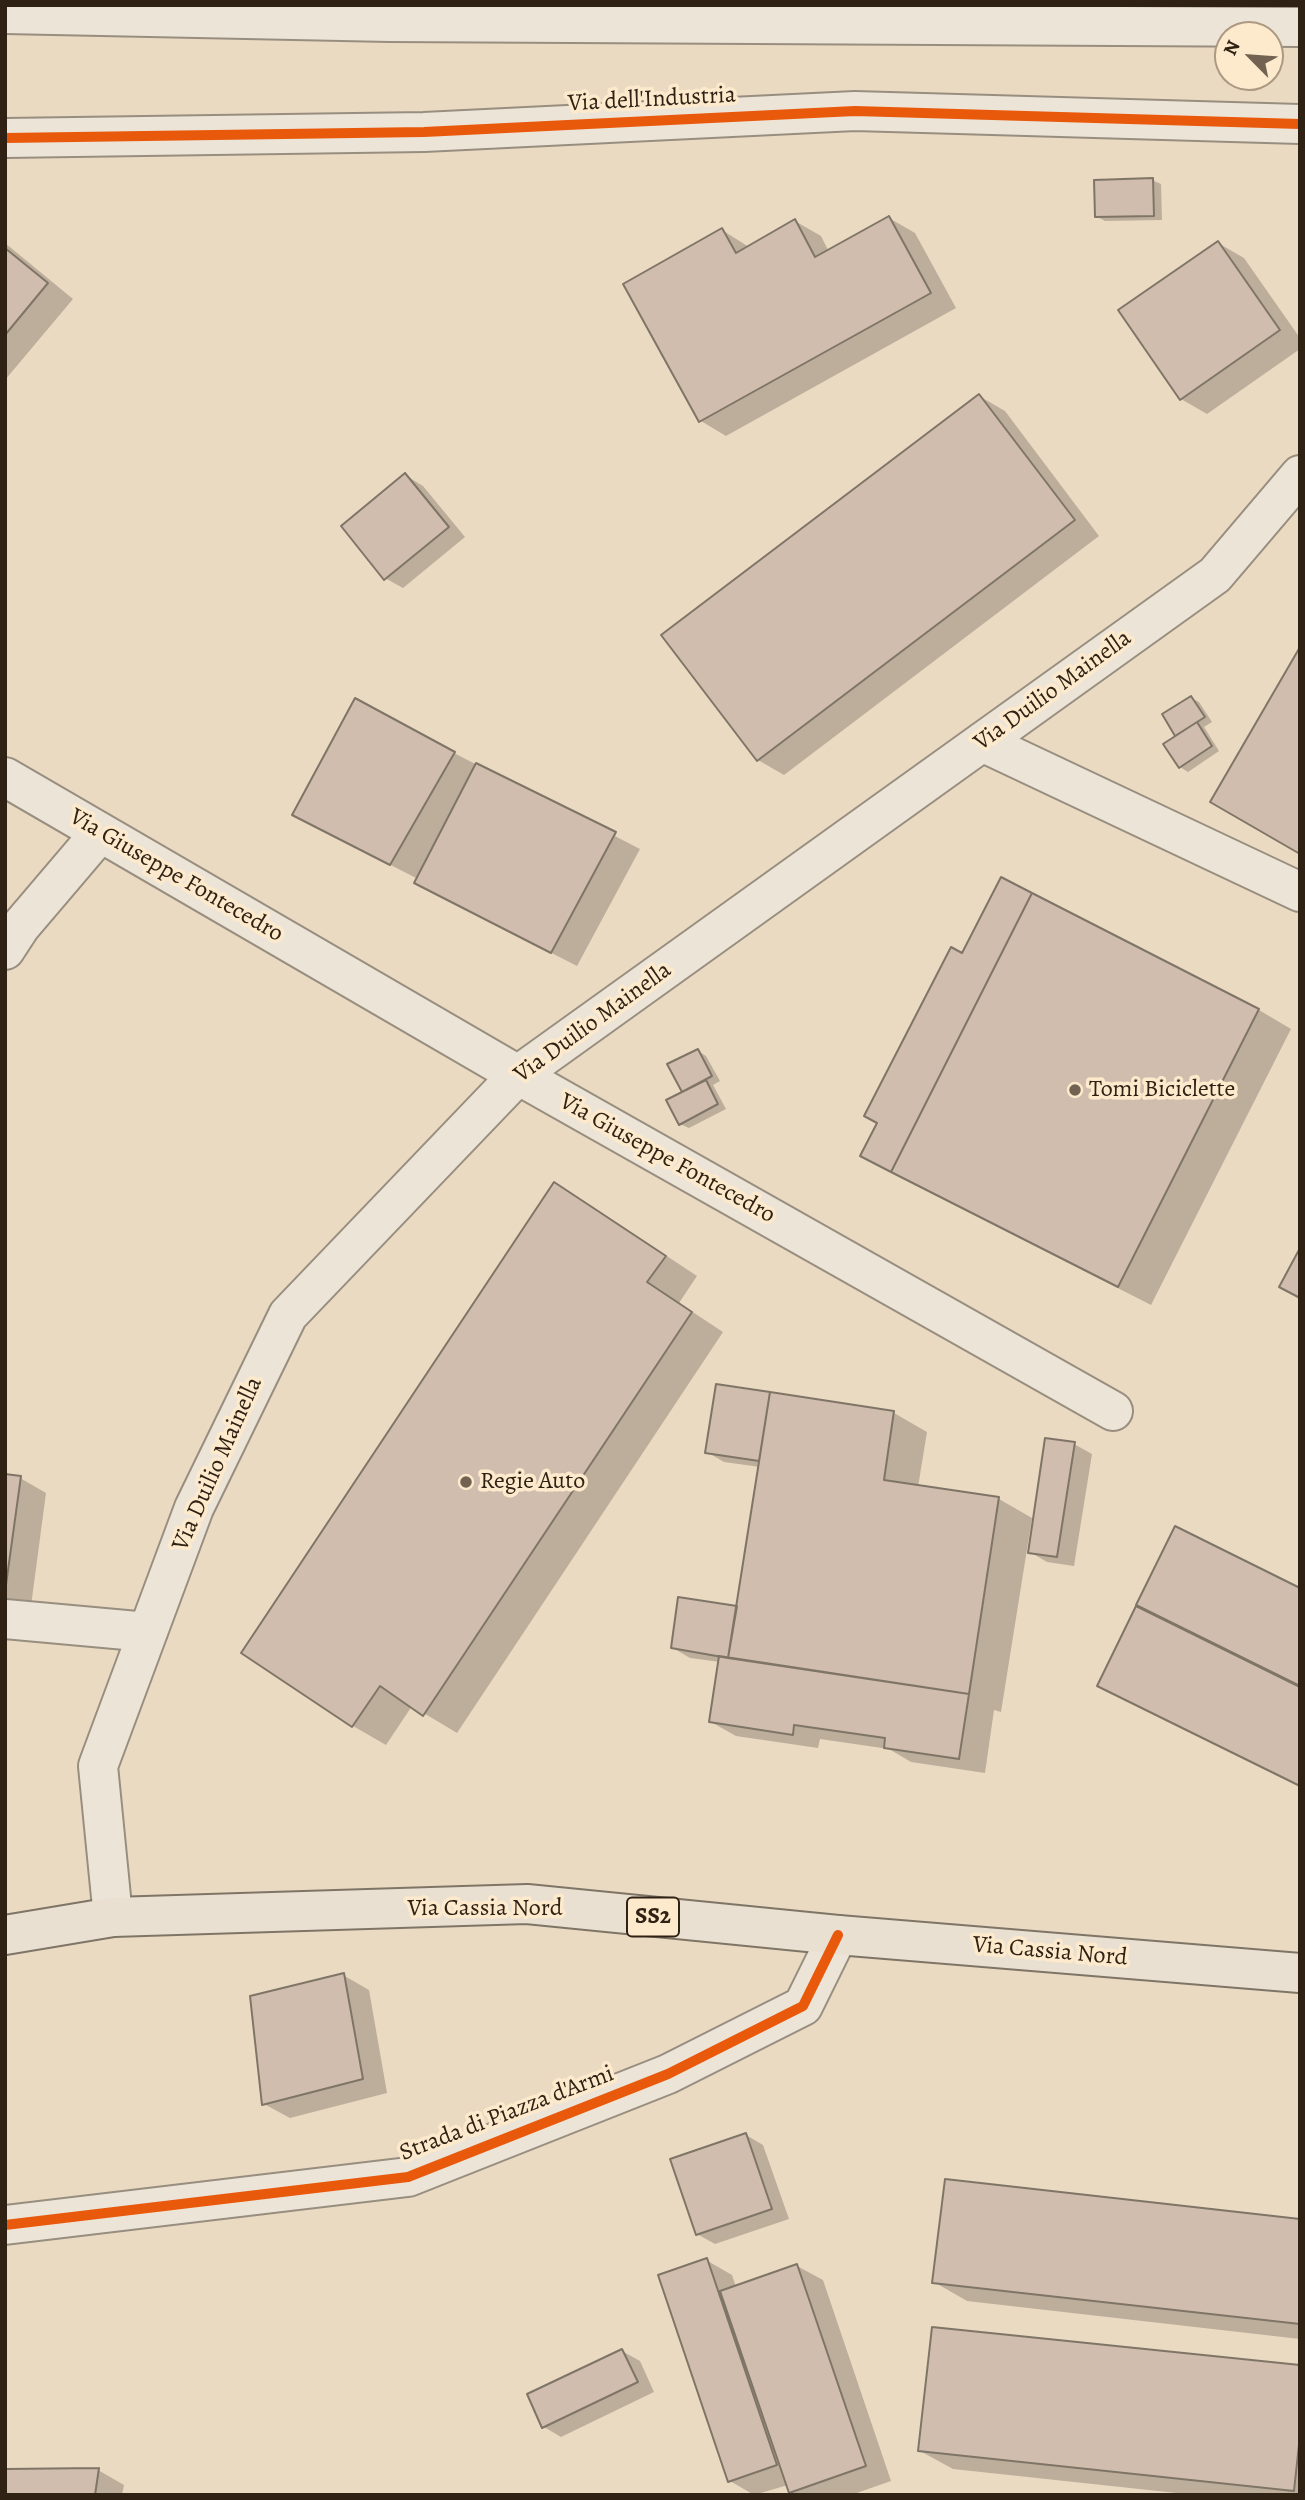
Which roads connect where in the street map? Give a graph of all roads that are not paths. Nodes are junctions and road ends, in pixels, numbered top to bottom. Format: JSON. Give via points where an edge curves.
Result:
{"nodes":[{"id":1,"x":5,"y":14,"type":"edge"},
{"id":2,"x":1300,"y":27,"type":"edge"},
{"id":3,"x":1300,"y":124,"type":"edge"},
{"id":4,"x":5,"y":138,"type":"edge"},
{"id":5,"x":1300,"y":475,"type":"edge"},
{"id":6,"x":982,"y":742,"type":"junction"},
{"id":7,"x":5,"y":777,"type":"edge"},
{"id":8,"x":100,"y":833,"type":"junction"},
{"id":9,"x":1300,"y":892,"type":"edge"},
{"id":10,"x":5,"y":950,"type":"edge"},
{"id":11,"x":518,"y":1075,"type":"junction"},
{"id":12,"x":1113,"y":1411,"type":"dead end"},
{"id":13,"x":5,"y":1619,"type":"edge"},
{"id":14,"x":148,"y":1632,"type":"junction"},
{"id":15,"x":113,"y":1917,"type":"junction"},
{"id":16,"x":5,"y":1935,"type":"edge"},
{"id":17,"x":838,"y":1935,"type":"junction"},
{"id":18,"x":1300,"y":1973,"type":"edge"},
{"id":19,"x":5,"y":2225,"type":"edge"}],
"edges":[{"from":1,"to":2,"type":"street","via":[[390,22]]},
{"from":3,"to":4,"type":"street","name":"Via dell'Industria","via":[[855,111],[424,132]]},
{"from":5,"to":6,"type":"street","name":"Via Duilio Mainella","via":[[1215,575]]},
{"from":6,"to":9,"type":"street"},
{"from":6,"to":11,"type":"street","name":"Via Duilio Mainella"},
{"from":7,"to":8,"type":"street","name":"Via Giuseppe Fontecedro"},
{"from":8,"to":10,"type":"street"},
{"from":8,"to":11,"type":"street","name":"Via Giuseppe Fontecedro"},
{"from":11,"to":12,"type":"street","name":"Via Giuseppe Fontecedro"},
{"from":11,"to":14,"type":"street","name":"Via Duilio Mainella","via":[[288,1315],[194,1508]]},
{"from":13,"to":14,"type":"street"},
{"from":14,"to":15,"type":"street","name":"Via Duilio Mainella","via":[[98,1766]]},
{"from":15,"to":16,"type":"main road","name":"Via Cassia Nord","number":"SS2"},
{"from":15,"to":17,"type":"main road","name":"Via Cassia Nord","number":"SS2","via":[[527,1904]]},
{"from":17,"to":18,"type":"main road","name":"Via Cassia Nord","number":"SS2"},
{"from":17,"to":19,"type":"street","name":"Strada di Piazza d'Armi","via":[[803,2006],[668,2074],[408,2177]]}]}
